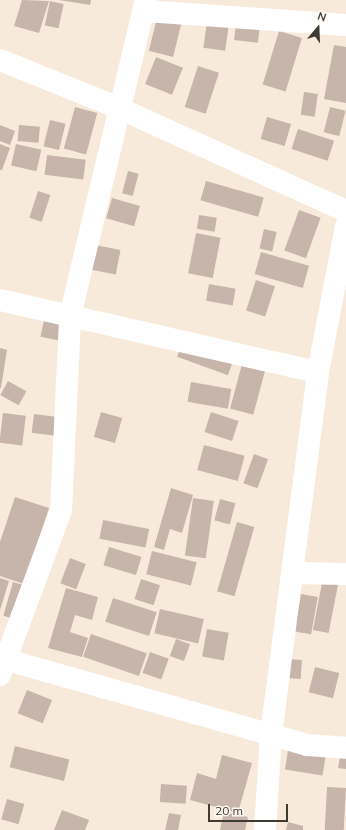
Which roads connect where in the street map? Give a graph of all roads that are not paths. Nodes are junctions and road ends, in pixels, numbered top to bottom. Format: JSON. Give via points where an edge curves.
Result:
{"nodes":[{"id":1,"x":146,"y":6,"type":"edge"},
{"id":2,"x":346,"y":25,"type":"edge"},
{"id":3,"x":0,"y":60,"type":"edge"},
{"id":4,"x":121,"y":109,"type":"junction"},
{"id":5,"x":346,"y":210,"type":"edge"},
{"id":6,"x":346,"y":226,"type":"edge"},
{"id":7,"x":0,"y":300,"type":"edge"},
{"id":8,"x":70,"y":316,"type":"junction"},
{"id":9,"x":318,"y":372,"type":"junction"},
{"id":10,"x":293,"y":573,"type":"junction"},
{"id":11,"x":346,"y":574,"type":"edge"},
{"id":12,"x":2,"y":664,"type":"edge"},
{"id":13,"x":271,"y":735,"type":"junction"},
{"id":14,"x":346,"y":748,"type":"edge"},
{"id":15,"x":265,"y":830,"type":"edge"}],
"edges":[{"from":1,"to":2,"type":"street"},
{"from":1,"to":4,"type":"street"},
{"from":3,"to":4,"type":"street"},
{"from":4,"to":5,"type":"street"},
{"from":4,"to":8,"type":"street"},
{"from":6,"to":9,"type":"street"},
{"from":7,"to":8,"type":"street"},
{"from":8,"to":9,"type":"street"},
{"from":8,"to":12,"type":"street","via":[[61,510]]},
{"from":9,"to":10,"type":"street"},
{"from":10,"to":11,"type":"street"},
{"from":10,"to":13,"type":"street"},
{"from":12,"to":13,"type":"street"},
{"from":13,"to":14,"type":"street","via":[[307,745]]},
{"from":13,"to":15,"type":"street"}]}
